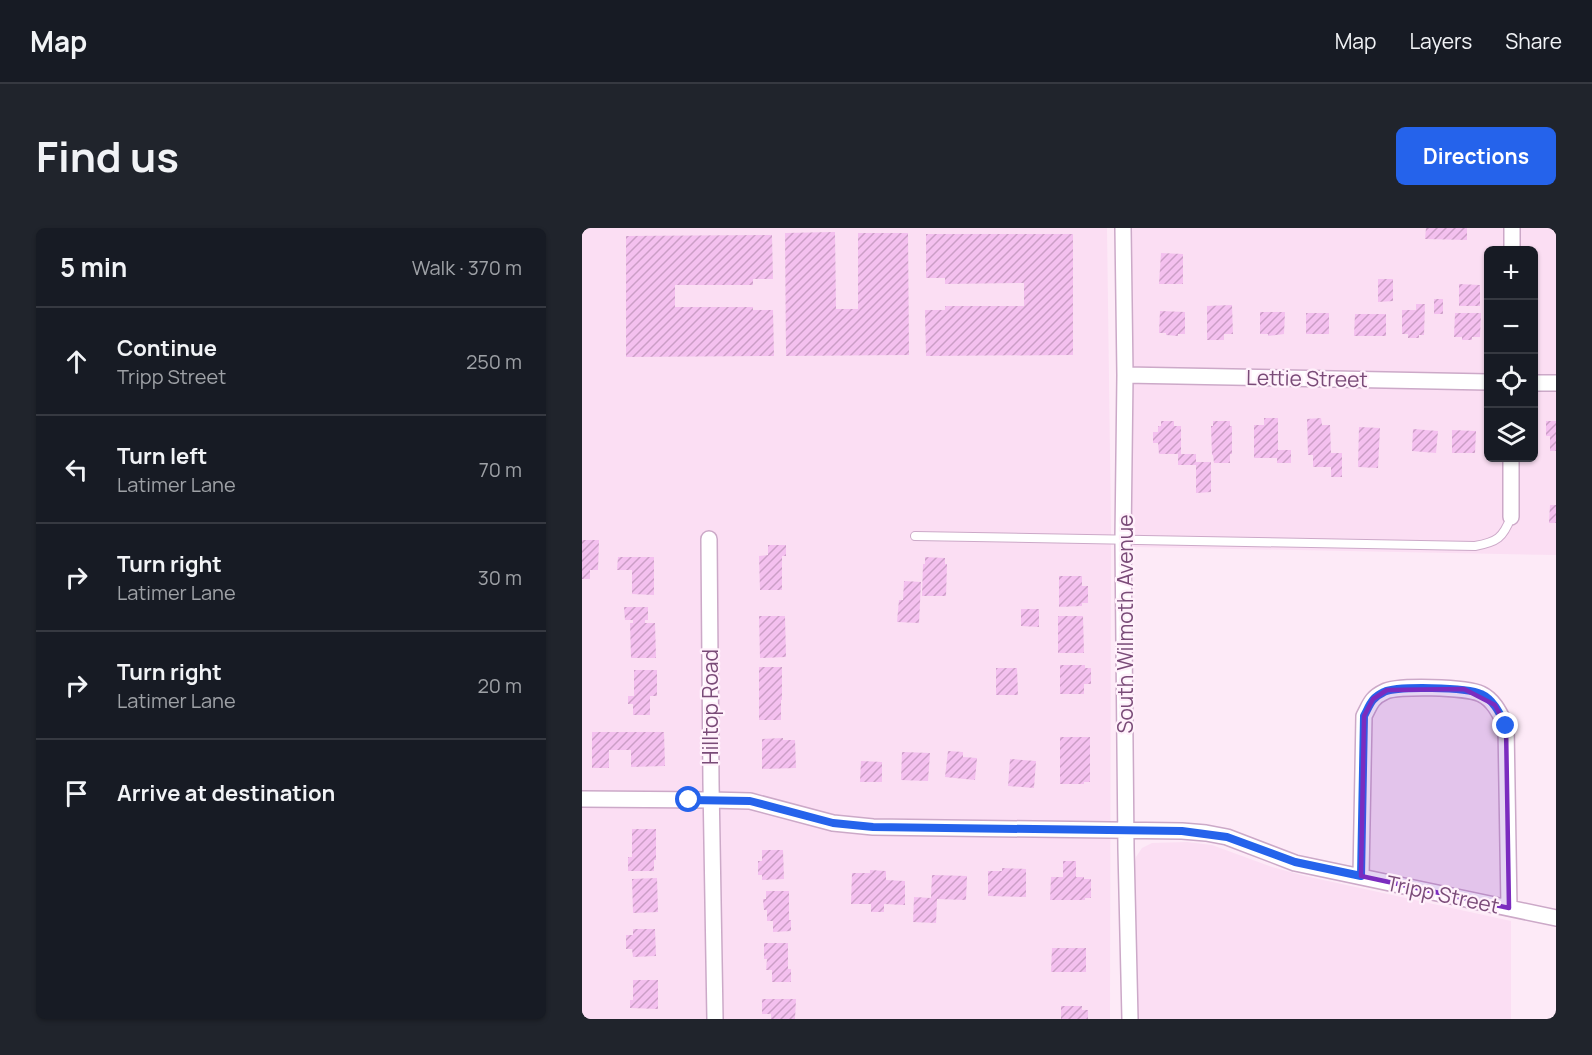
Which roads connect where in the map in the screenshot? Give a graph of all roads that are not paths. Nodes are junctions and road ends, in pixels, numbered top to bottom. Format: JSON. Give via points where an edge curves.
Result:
{"nodes":[{"id":1,"x":1123,"y":228,"type":"edge"},
{"id":2,"x":1512,"y":228,"type":"edge"},
{"id":3,"x":1512,"y":246,"type":"edge"},
{"id":4,"x":1125,"y":375,"type":"junction"},
{"id":5,"x":1484,"y":382,"type":"edge"},
{"id":6,"x":1538,"y":383,"type":"edge"},
{"id":7,"x":1556,"y":383,"type":"edge"},
{"id":8,"x":1511,"y":462,"type":"edge"},
{"id":9,"x":1511,"y":517,"type":"joint"},
{"id":10,"x":915,"y":536,"type":"dead end"},
{"id":11,"x":709,"y":539,"type":"dead end"},
{"id":12,"x":1124,"y":540,"type":"junction"},
{"id":13,"x":582,"y":799,"type":"edge"},
{"id":14,"x":711,"y":800,"type":"junction"},
{"id":15,"x":1126,"y":830,"type":"junction"},
{"id":16,"x":1361,"y":876,"type":"junction"},
{"id":17,"x":1509,"y":908,"type":"junction"},
{"id":18,"x":1556,"y":918,"type":"edge"},
{"id":19,"x":715,"y":1019,"type":"edge"},
{"id":20,"x":1130,"y":1019,"type":"edge"}],
"edges":[{"from":1,"to":4,"type":"street","name":"South Wilmoth Avenue"},
{"from":2,"to":3,"type":"street"},
{"from":4,"to":5,"type":"street","name":"Lettie Street"},
{"from":4,"to":12,"type":"street","name":"South Wilmoth Avenue"},
{"from":6,"to":7,"type":"street"},
{"from":8,"to":9,"type":"street"},
{"from":9,"to":12,"type":"lane","via":[[1505,532],[1489,543],[1475,546]]},
{"from":10,"to":12,"type":"lane"},
{"from":11,"to":14,"type":"street","name":"Hilltop Road"},
{"from":12,"to":15,"type":"street","name":"South Wilmoth Avenue"},
{"from":13,"to":14,"type":"street","name":"Tripp Street"},
{"from":14,"to":15,"type":"street","name":"Tripp Street","via":[[750,801],[833,823],[873,827]]},
{"from":14,"to":19,"type":"street","name":"Hilltop Road"},
{"from":15,"to":16,"type":"street","name":"Tripp Street","via":[[1227,837],[1295,862]]},
{"from":15,"to":20,"type":"street","name":"South Wilmoth Avenue"},
{"from":16,"to":17,"type":"street","name":"Tripp Street"},
{"from":16,"to":17,"type":"street","via":[[1364,716],[1372,699],[1387,690],[1464,689],[1482,694],[1495,705],[1506,726]]},
{"from":17,"to":18,"type":"street","name":"Tripp Street"}]}
